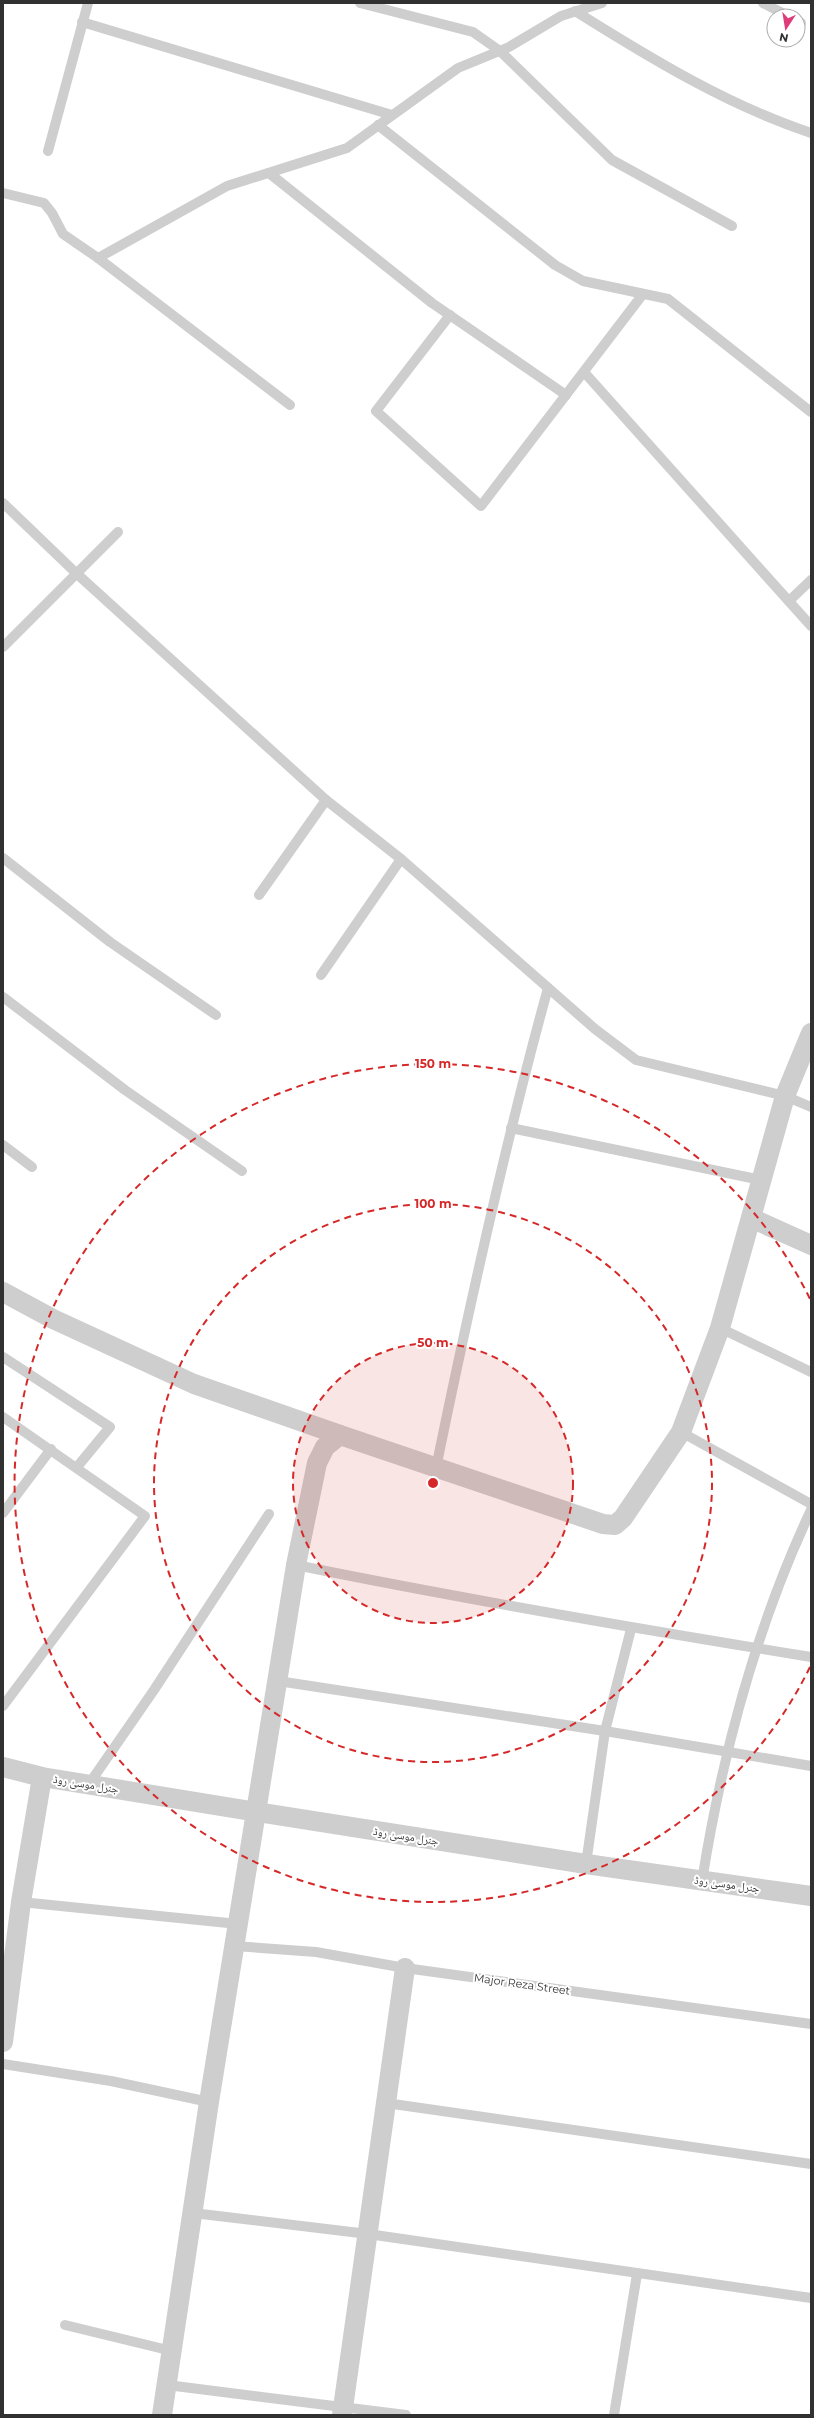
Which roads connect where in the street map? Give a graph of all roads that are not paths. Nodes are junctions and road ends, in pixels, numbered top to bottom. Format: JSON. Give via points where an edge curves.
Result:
{"nodes":[{"id":1,"x":88,"y":3,"type":"edge"},
{"id":2,"x":360,"y":3,"type":"edge"},
{"id":3,"x":602,"y":3,"type":"edge"},
{"id":4,"x":763,"y":3,"type":"edge"},
{"id":5,"x":773,"y":8,"type":"edge"},
{"id":6,"x":575,"y":12,"type":"junction"},
{"id":7,"x":82,"y":22,"type":"junction"},
{"id":8,"x":500,"y":51,"type":"junction"},
{"id":9,"x":392,"y":116,"type":"junction"},
{"id":10,"x":378,"y":125,"type":"junction"},
{"id":11,"x":811,"y":133,"type":"edge"},
{"id":12,"x":48,"y":151,"type":"dead end"},
{"id":13,"x":269,"y":173,"type":"junction"},
{"id":14,"x":3,"y":193,"type":"edge"},
{"id":15,"x":732,"y":226,"type":"dead end"},
{"id":16,"x":98,"y":258,"type":"junction"},
{"id":17,"x":643,"y":294,"type":"junction"},
{"id":18,"x":450,"y":315,"type":"junction"},
{"id":19,"x":584,"y":372,"type":"junction"},
{"id":20,"x":566,"y":395,"type":"junction"},
{"id":21,"x":290,"y":405,"type":"dead end"},
{"id":22,"x":811,"y":412,"type":"edge"},
{"id":23,"x":3,"y":502,"type":"edge"},
{"id":24,"x":118,"y":532,"type":"dead end"},
{"id":25,"x":76,"y":573,"type":"junction"},
{"id":26,"x":811,"y":580,"type":"edge"},
{"id":27,"x":789,"y":601,"type":"junction"},
{"id":28,"x":811,"y":626,"type":"edge"},
{"id":29,"x":4,"y":645,"type":"edge"},
{"id":30,"x":326,"y":800,"type":"junction"},
{"id":31,"x":3,"y":858,"type":"edge"},
{"id":32,"x":400,"y":859,"type":"junction"},
{"id":33,"x":259,"y":895,"type":"dead end"},
{"id":34,"x":321,"y":975,"type":"dead end"},
{"id":35,"x":548,"y":988,"type":"junction"},
{"id":36,"x":3,"y":997,"type":"edge"},
{"id":37,"x":216,"y":1015,"type":"dead end"},
{"id":38,"x":811,"y":1034,"type":"edge"},
{"id":39,"x":785,"y":1096,"type":"junction"},
{"id":40,"x":811,"y":1107,"type":"edge"},
{"id":41,"x":511,"y":1128,"type":"junction"},
{"id":42,"x":3,"y":1145,"type":"edge"},
{"id":43,"x":32,"y":1167,"type":"dead end"},
{"id":44,"x":242,"y":1171,"type":"dead end"},
{"id":45,"x":761,"y":1180,"type":"junction"},
{"id":46,"x":751,"y":1218,"type":"junction"},
{"id":47,"x":811,"y":1245,"type":"edge"},
{"id":48,"x":3,"y":1292,"type":"edge"},
{"id":49,"x":720,"y":1328,"type":"junction"},
{"id":50,"x":3,"y":1357,"type":"edge"},
{"id":51,"x":811,"y":1372,"type":"edge"},
{"id":52,"x":3,"y":1417,"type":"edge"},
{"id":53,"x":681,"y":1432,"type":"junction"},
{"id":54,"x":340,"y":1435,"type":"junction"},
{"id":55,"x":51,"y":1449,"type":"junction"},
{"id":56,"x":77,"y":1467,"type":"junction"},
{"id":57,"x":436,"y":1468,"type":"junction"},
{"id":58,"x":811,"y":1504,"type":"edge"},
{"id":59,"x":811,"y":1510,"type":"edge"},
{"id":60,"x":3,"y":1513,"type":"edge"},
{"id":61,"x":269,"y":1514,"type":"dead end"},
{"id":62,"x":296,"y":1565,"type":"junction"},
{"id":63,"x":632,"y":1628,"type":"junction"},
{"id":64,"x":756,"y":1648,"type":"junction"},
{"id":65,"x":811,"y":1657,"type":"edge"},
{"id":66,"x":278,"y":1681,"type":"junction"},
{"id":67,"x":3,"y":1706,"type":"edge"},
{"id":68,"x":605,"y":1731,"type":"junction"},
{"id":69,"x":729,"y":1752,"type":"junction"},
{"id":70,"x":811,"y":1766,"type":"edge"},
{"id":71,"x":3,"y":1767,"type":"edge"},
{"id":72,"x":42,"y":1777,"type":"junction"},
{"id":73,"x":89,"y":1784,"type":"junction"},
{"id":74,"x":257,"y":1812,"type":"junction"},
{"id":75,"x":586,"y":1864,"type":"junction"},
{"id":76,"x":702,"y":1881,"type":"junction"},
{"id":77,"x":811,"y":1896,"type":"edge"},
{"id":78,"x":21,"y":1902,"type":"junction"},
{"id":79,"x":238,"y":1924,"type":"junction"},
{"id":80,"x":234,"y":1946,"type":"junction"},
{"id":81,"x":405,"y":1968,"type":"junction"},
{"id":82,"x":811,"y":2024,"type":"edge"},
{"id":83,"x":3,"y":2042,"type":"edge"},
{"id":84,"x":3,"y":2064,"type":"edge"},
{"id":85,"x":209,"y":2102,"type":"junction"},
{"id":86,"x":386,"y":2103,"type":"junction"},
{"id":87,"x":811,"y":2164,"type":"edge"},
{"id":88,"x":193,"y":2213,"type":"junction"},
{"id":89,"x":368,"y":2234,"type":"junction"},
{"id":90,"x":637,"y":2274,"type":"junction"},
{"id":91,"x":811,"y":2298,"type":"edge"},
{"id":92,"x":65,"y":2325,"type":"dead end"},
{"id":93,"x":172,"y":2351,"type":"junction"},
{"id":94,"x":167,"y":2385,"type":"junction"},
{"id":95,"x":343,"y":2410,"type":"edge"},
{"id":96,"x":162,"y":2415,"type":"edge"},
{"id":97,"x":406,"y":2415,"type":"edge"},
{"id":98,"x":614,"y":2415,"type":"edge"}],
"edges":[{"from":1,"to":7,"type":"lane"},
{"from":2,"to":8,"type":"lane","via":[[473,32]]},
{"from":3,"to":6,"type":"lane"},
{"from":4,"to":5,"type":"lane"},
{"from":6,"to":8,"type":"lane","via":[[561,16]]},
{"from":6,"to":11,"type":"lane","via":[[664,66],[778,122]]},
{"from":7,"to":9,"type":"lane"},
{"from":7,"to":12,"type":"lane"},
{"from":8,"to":9,"type":"lane","via":[[458,68]]},
{"from":8,"to":15,"type":"lane","via":[[612,160]]},
{"from":9,"to":10,"type":"lane"},
{"from":10,"to":13,"type":"lane","via":[[346,148]]},
{"from":10,"to":17,"type":"lane","via":[[555,265],[584,281]]},
{"from":13,"to":16,"type":"lane","via":[[227,186]]},
{"from":13,"to":18,"type":"lane"},
{"from":14,"to":16,"type":"lane","via":[[44,203],[63,234]]},
{"from":16,"to":21,"type":"lane"},
{"from":17,"to":19,"type":"lane"},
{"from":17,"to":22,"type":"lane","via":[[668,299]]},
{"from":18,"to":20,"type":"lane"},
{"from":18,"to":20,"type":"lane","via":[[376,411],[481,506]]},
{"from":19,"to":20,"type":"lane"},
{"from":19,"to":27,"type":"lane"},
{"from":23,"to":25,"type":"lane"},
{"from":24,"to":25,"type":"lane"},
{"from":25,"to":29,"type":"lane"},
{"from":25,"to":30,"type":"lane"},
{"from":26,"to":27,"type":"lane"},
{"from":27,"to":28,"type":"lane"},
{"from":30,"to":32,"type":"lane"},
{"from":30,"to":33,"type":"lane"},
{"from":31,"to":37,"type":"lane","via":[[110,942]]},
{"from":32,"to":34,"type":"lane"},
{"from":32,"to":35,"type":"lane"},
{"from":35,"to":39,"type":"lane","via":[[636,1060]]},
{"from":35,"to":41,"type":"lane"},
{"from":36,"to":44,"type":"lane","via":[[125,1090]]},
{"from":38,"to":39,"type":"street"},
{"from":39,"to":40,"type":"lane"},
{"from":39,"to":45,"type":"street"},
{"from":41,"to":45,"type":"lane"},
{"from":41,"to":57,"type":"lane","via":[[477,1268]]},
{"from":42,"to":43,"type":"lane"},
{"from":45,"to":46,"type":"street"},
{"from":46,"to":47,"type":"street"},
{"from":46,"to":49,"type":"street"},
{"from":48,"to":54,"type":"street","via":[[53,1319],[194,1384]]},
{"from":49,"to":51,"type":"lane"},
{"from":49,"to":53,"type":"street"},
{"from":50,"to":56,"type":"lane","via":[[110,1427]]},
{"from":52,"to":55,"type":"lane"},
{"from":53,"to":57,"type":"street","via":[[623,1518],[615,1525],[603,1524]]},
{"from":53,"to":58,"type":"lane"},
{"from":54,"to":57,"type":"street"},
{"from":54,"to":62,"type":"street","via":[[325,1447],[317,1463]]},
{"from":55,"to":56,"type":"lane"},
{"from":55,"to":60,"type":"lane"},
{"from":56,"to":67,"type":"lane","via":[[145,1516]]},
{"from":59,"to":64,"type":"lane","via":[[789,1558]]},
{"from":61,"to":73,"type":"lane"},
{"from":62,"to":63,"type":"lane","via":[[464,1599]]},
{"from":62,"to":66,"type":"street"},
{"from":63,"to":64,"type":"lane"},
{"from":63,"to":68,"type":"lane"},
{"from":64,"to":65,"type":"lane"},
{"from":64,"to":69,"type":"lane"},
{"from":66,"to":68,"type":"lane"},
{"from":66,"to":74,"type":"street"},
{"from":68,"to":69,"type":"lane"},
{"from":68,"to":75,"type":"lane"},
{"from":69,"to":70,"type":"lane"},
{"from":69,"to":76,"type":"lane","via":[[711,1822]]},
{"from":71,"to":72,"type":"street","name":"جنرل موسیٰ روڈ"},
{"from":72,"to":73,"type":"street","name":"جنرل موسیٰ روڈ"},
{"from":72,"to":78,"type":"street"},
{"from":73,"to":74,"type":"street","name":"جنرل موسیٰ روڈ"},
{"from":74,"to":75,"type":"street","name":"جنرل موسیٰ روڈ"},
{"from":74,"to":79,"type":"street"},
{"from":75,"to":76,"type":"street","name":"جنرل موسیٰ روڈ"},
{"from":76,"to":77,"type":"street","name":"جنرل موسیٰ روڈ"},
{"from":78,"to":79,"type":"lane"},
{"from":78,"to":83,"type":"street"},
{"from":79,"to":80,"type":"street"},
{"from":80,"to":81,"type":"lane","name":"Major Reza Street","via":[[316,1952]]},
{"from":80,"to":85,"type":"street"},
{"from":81,"to":82,"type":"lane","name":"Major Reza Street"},
{"from":81,"to":86,"type":"street"},
{"from":84,"to":85,"type":"lane","via":[[111,2081]]},
{"from":85,"to":88,"type":"street"},
{"from":86,"to":87,"type":"lane"},
{"from":86,"to":89,"type":"street"},
{"from":88,"to":89,"type":"lane"},
{"from":88,"to":93,"type":"street"},
{"from":89,"to":90,"type":"lane"},
{"from":89,"to":95,"type":"street"},
{"from":90,"to":91,"type":"lane"},
{"from":90,"to":98,"type":"lane"},
{"from":92,"to":93,"type":"lane"},
{"from":93,"to":94,"type":"street"},
{"from":94,"to":95,"type":"lane"},
{"from":94,"to":96,"type":"street"},
{"from":95,"to":97,"type":"lane"}]}
